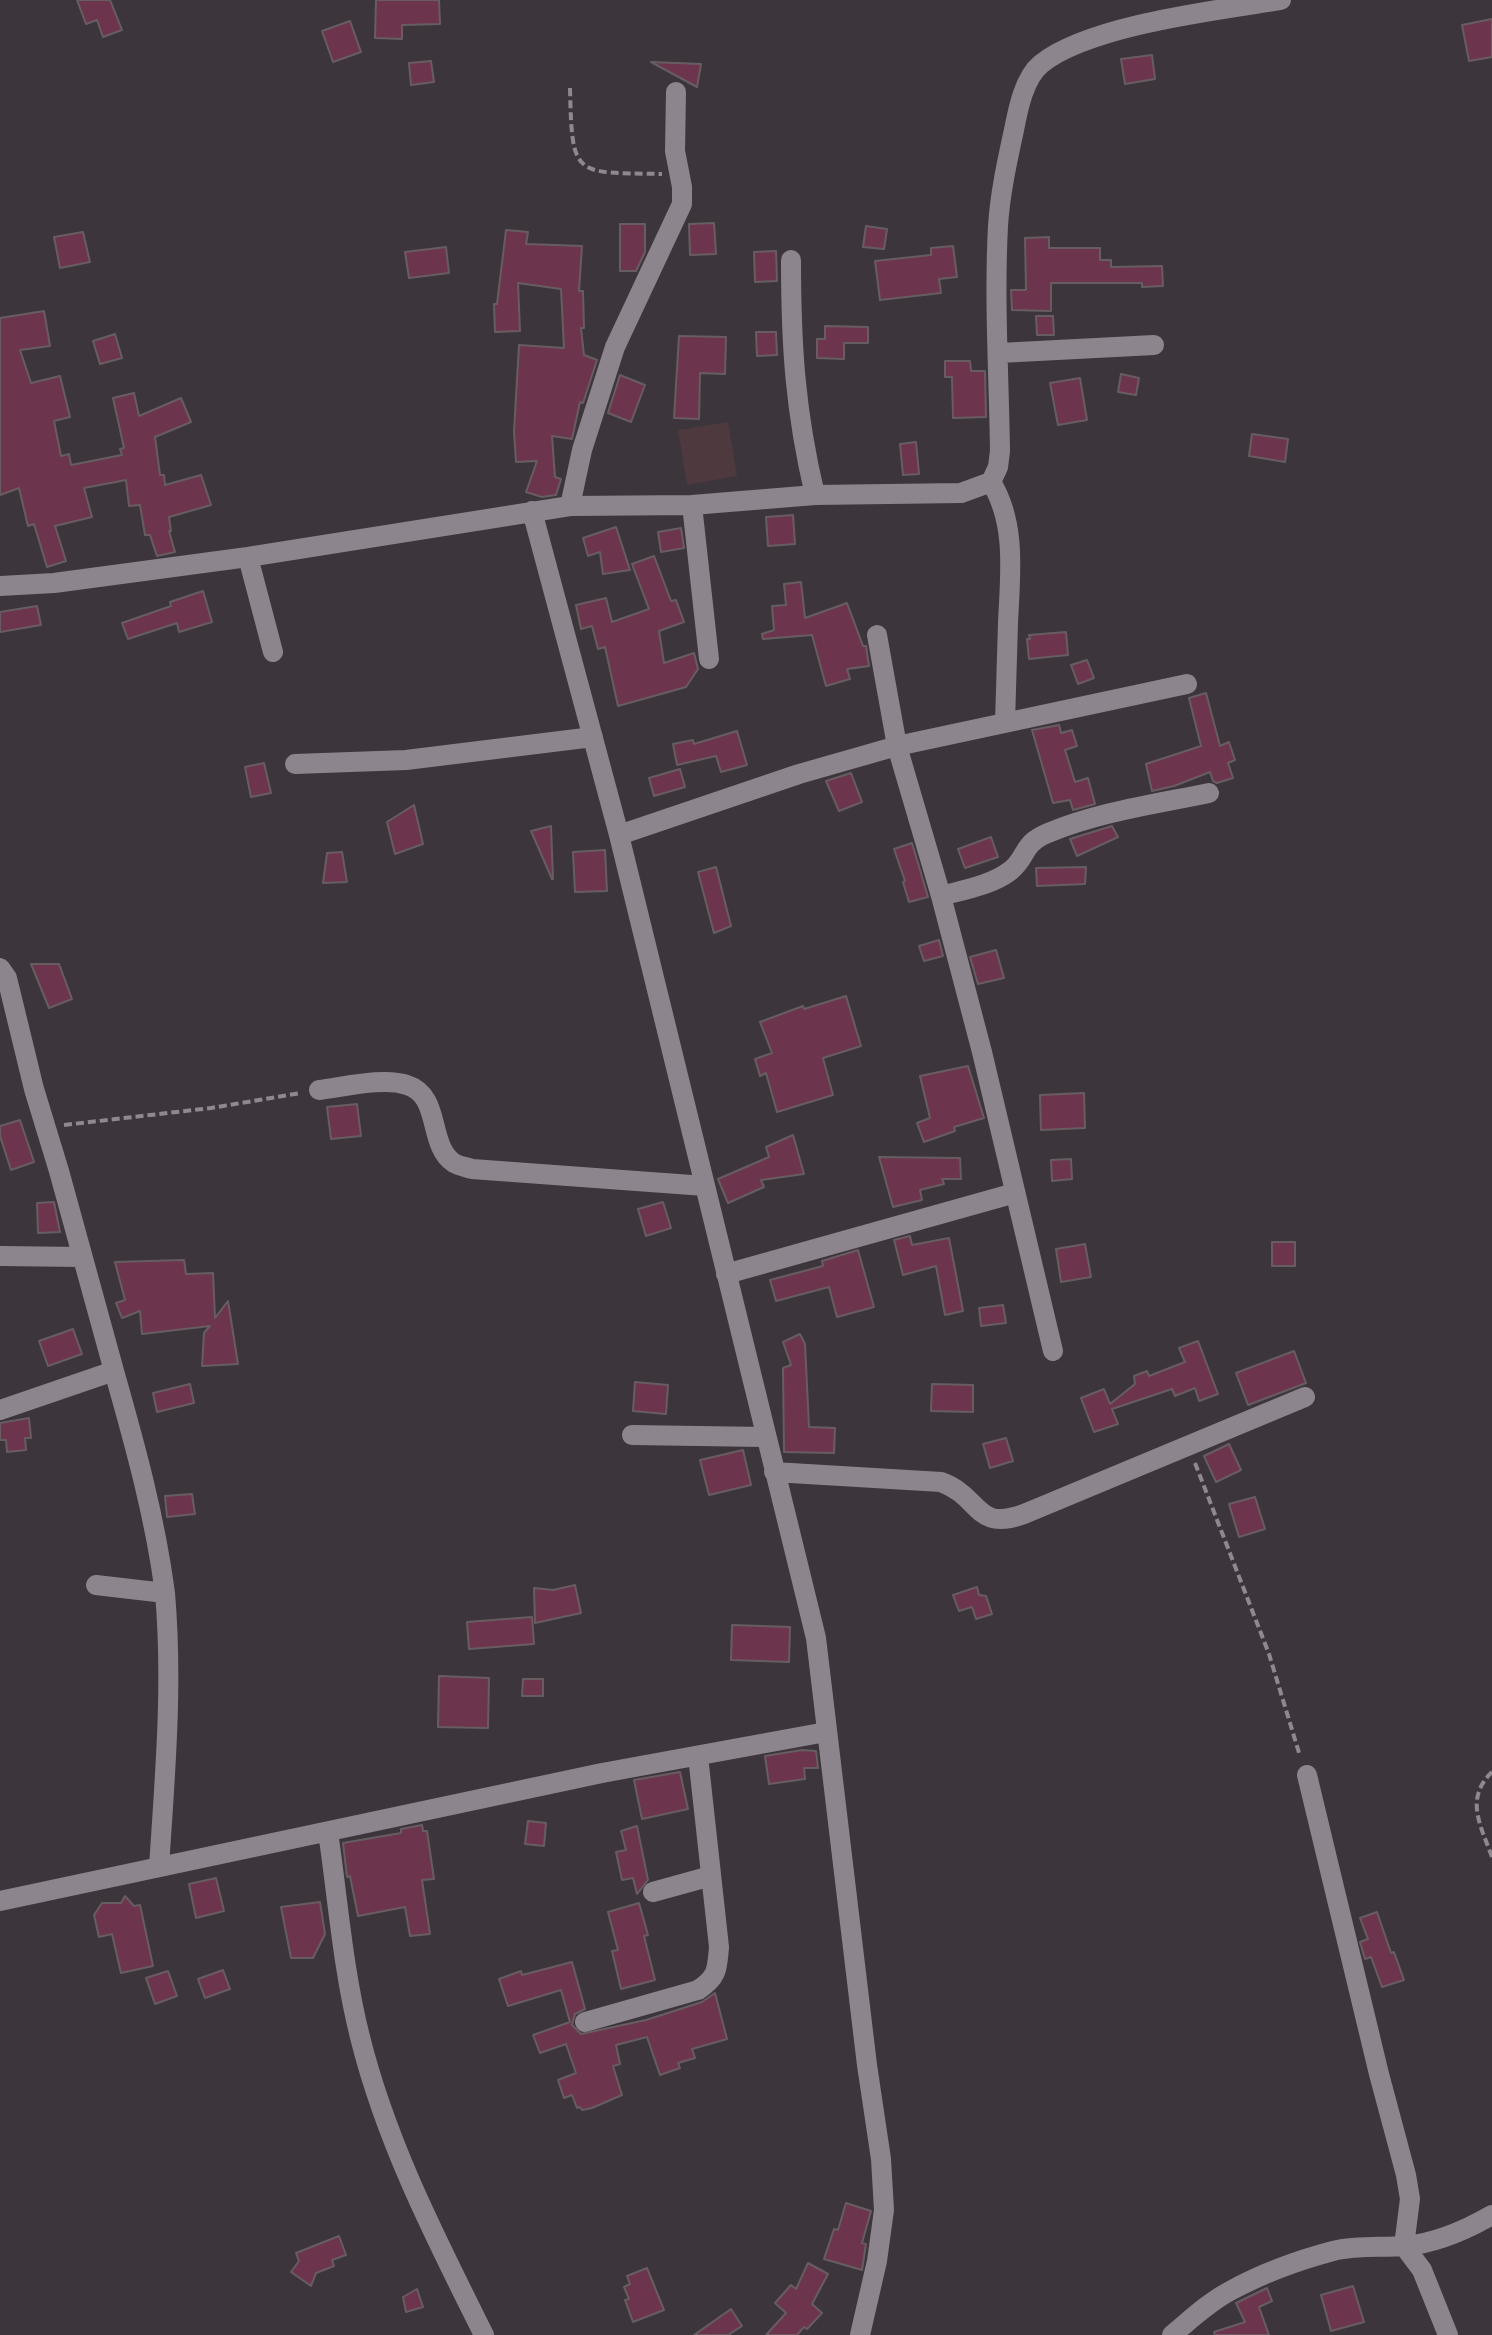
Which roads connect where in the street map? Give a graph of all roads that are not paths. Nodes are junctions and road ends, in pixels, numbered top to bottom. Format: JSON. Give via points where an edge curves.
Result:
{"nodes":[{"id":1,"x":1281,"y":0,"type":"edge"},
{"id":2,"x":676,"y":92,"type":"dead end"},
{"id":3,"x":791,"y":260,"type":"dead end"},
{"id":4,"x":1154,"y":345,"type":"dead end"},
{"id":5,"x":999,"y":353,"type":"junction"},
{"id":6,"x":991,"y":482,"type":"junction"},
{"id":7,"x":815,"y":495,"type":"junction"},
{"id":8,"x":692,"y":505,"type":"junction"},
{"id":9,"x":570,"y":506,"type":"junction"},
{"id":10,"x":532,"y":511,"type":"junction"},
{"id":11,"x":248,"y":557,"type":"junction"},
{"id":12,"x":0,"y":586,"type":"edge"},
{"id":13,"x":877,"y":635,"type":"dead end"},
{"id":14,"x":273,"y":652,"type":"dead end"},
{"id":15,"x":709,"y":659,"type":"dead end"},
{"id":16,"x":1187,"y":684,"type":"dead end"},
{"id":17,"x":1005,"y":723,"type":"junction"},
{"id":18,"x":593,"y":737,"type":"junction"},
{"id":19,"x":897,"y":746,"type":"junction"},
{"id":20,"x":295,"y":764,"type":"dead end"},
{"id":21,"x":1209,"y":793,"type":"dead end"},
{"id":22,"x":619,"y":835,"type":"junction"},
{"id":23,"x":941,"y":896,"type":"junction"},
{"id":24,"x":0,"y":968,"type":"edge"},
{"id":25,"x":319,"y":1090,"type":"road end"},
{"id":26,"x":705,"y":1186,"type":"junction"},
{"id":27,"x":1015,"y":1193,"type":"junction"},
{"id":28,"x":0,"y":1256,"type":"edge"},
{"id":29,"x":81,"y":1257,"type":"junction"},
{"id":30,"x":726,"y":1274,"type":"junction"},
{"id":31,"x":1053,"y":1351,"type":"dead end"},
{"id":32,"x":114,"y":1371,"type":"junction"},
{"id":33,"x":1305,"y":1397,"type":"dead end"},
{"id":34,"x":0,"y":1410,"type":"edge"},
{"id":35,"x":632,"y":1435,"type":"dead end"},
{"id":36,"x":765,"y":1437,"type":"junction"},
{"id":37,"x":774,"y":1472,"type":"junction"},
{"id":38,"x":96,"y":1585,"type":"dead end"},
{"id":39,"x":165,"y":1593,"type":"junction"},
{"id":40,"x":826,"y":1732,"type":"junction"},
{"id":41,"x":698,"y":1756,"type":"junction"},
{"id":42,"x":1307,"y":1775,"type":"road end"},
{"id":43,"x":328,"y":1832,"type":"junction"},
{"id":44,"x":159,"y":1867,"type":"junction"},
{"id":45,"x":711,"y":1876,"type":"junction"},
{"id":46,"x":653,"y":1892,"type":"dead end"},
{"id":47,"x":0,"y":1901,"type":"edge"},
{"id":48,"x":585,"y":2022,"type":"dead end"},
{"id":49,"x":1492,"y":2215,"type":"edge"},
{"id":50,"x":1404,"y":2246,"type":"junction"},
{"id":51,"x":484,"y":2335,"type":"edge"},
{"id":52,"x":860,"y":2335,"type":"edge"},
{"id":53,"x":1172,"y":2335,"type":"edge"},
{"id":54,"x":1448,"y":2335,"type":"edge"}],
"edges":[{"from":1,"to":5,"type":"street","via":[[1122,30],[1084,41],[1040,65],[1018,110],[1002,188]]},
{"from":2,"to":9,"type":"street","via":[[675,151],[682,204],[615,347]]},
{"from":3,"to":7,"type":"street","via":[[797,406]]},
{"from":4,"to":5,"type":"street"},
{"from":5,"to":6,"type":"street","via":[[1000,451]]},
{"from":6,"to":7,"type":"street","via":[[961,493]]},
{"from":6,"to":17,"type":"street","via":[[1008,528]]},
{"from":7,"to":8,"type":"street"},
{"from":8,"to":9,"type":"street"},
{"from":8,"to":15,"type":"street"},
{"from":9,"to":10,"type":"street"},
{"from":10,"to":11,"type":"street"},
{"from":10,"to":18,"type":"street"},
{"from":11,"to":12,"type":"street"},
{"from":11,"to":14,"type":"street"},
{"from":13,"to":19,"type":"street"},
{"from":16,"to":17,"type":"street"},
{"from":17,"to":19,"type":"street"},
{"from":18,"to":20,"type":"street","via":[[406,760]]},
{"from":18,"to":22,"type":"street"},
{"from":19,"to":22,"type":"street"},
{"from":19,"to":23,"type":"street"},
{"from":21,"to":23,"type":"street","via":[[1048,833],[1027,846],[1006,874]]},
{"from":22,"to":26,"type":"street"},
{"from":23,"to":27,"type":"street"},
{"from":24,"to":29,"type":"street","via":[[7,978]]},
{"from":25,"to":26,"type":"street","via":[[409,1085],[429,1107],[447,1157],[472,1169]]},
{"from":26,"to":30,"type":"street"},
{"from":27,"to":30,"type":"street"},
{"from":27,"to":31,"type":"street"},
{"from":28,"to":29,"type":"street"},
{"from":29,"to":32,"type":"street"},
{"from":30,"to":36,"type":"street"},
{"from":32,"to":34,"type":"street"},
{"from":32,"to":39,"type":"street","via":[[157,1537]]},
{"from":33,"to":37,"type":"street","via":[[997,1521],[957,1488],[941,1482]]},
{"from":35,"to":36,"type":"street"},
{"from":36,"to":37,"type":"street"},
{"from":37,"to":40,"type":"street","via":[[816,1638]]},
{"from":38,"to":39,"type":"street"},
{"from":39,"to":44,"type":"street","via":[[169,1702]]},
{"from":40,"to":41,"type":"street"},
{"from":40,"to":52,"type":"street","via":[[883,2184],[877,2261]]},
{"from":41,"to":43,"type":"street"},
{"from":41,"to":45,"type":"street"},
{"from":42,"to":50,"type":"street","via":[[1406,2175],[1410,2199]]},
{"from":43,"to":44,"type":"street"},
{"from":43,"to":51,"type":"street","via":[[359,2035],[378,2100],[439,2245]]},
{"from":44,"to":47,"type":"street"},
{"from":45,"to":46,"type":"street"},
{"from":45,"to":48,"type":"street","via":[[719,1947],[710,1982]]},
{"from":49,"to":50,"type":"street","via":[[1450,2235]]},
{"from":50,"to":53,"type":"street","via":[[1333,2251],[1292,2264],[1229,2291]]},
{"from":50,"to":54,"type":"street","via":[[1428,2282]]}]}
